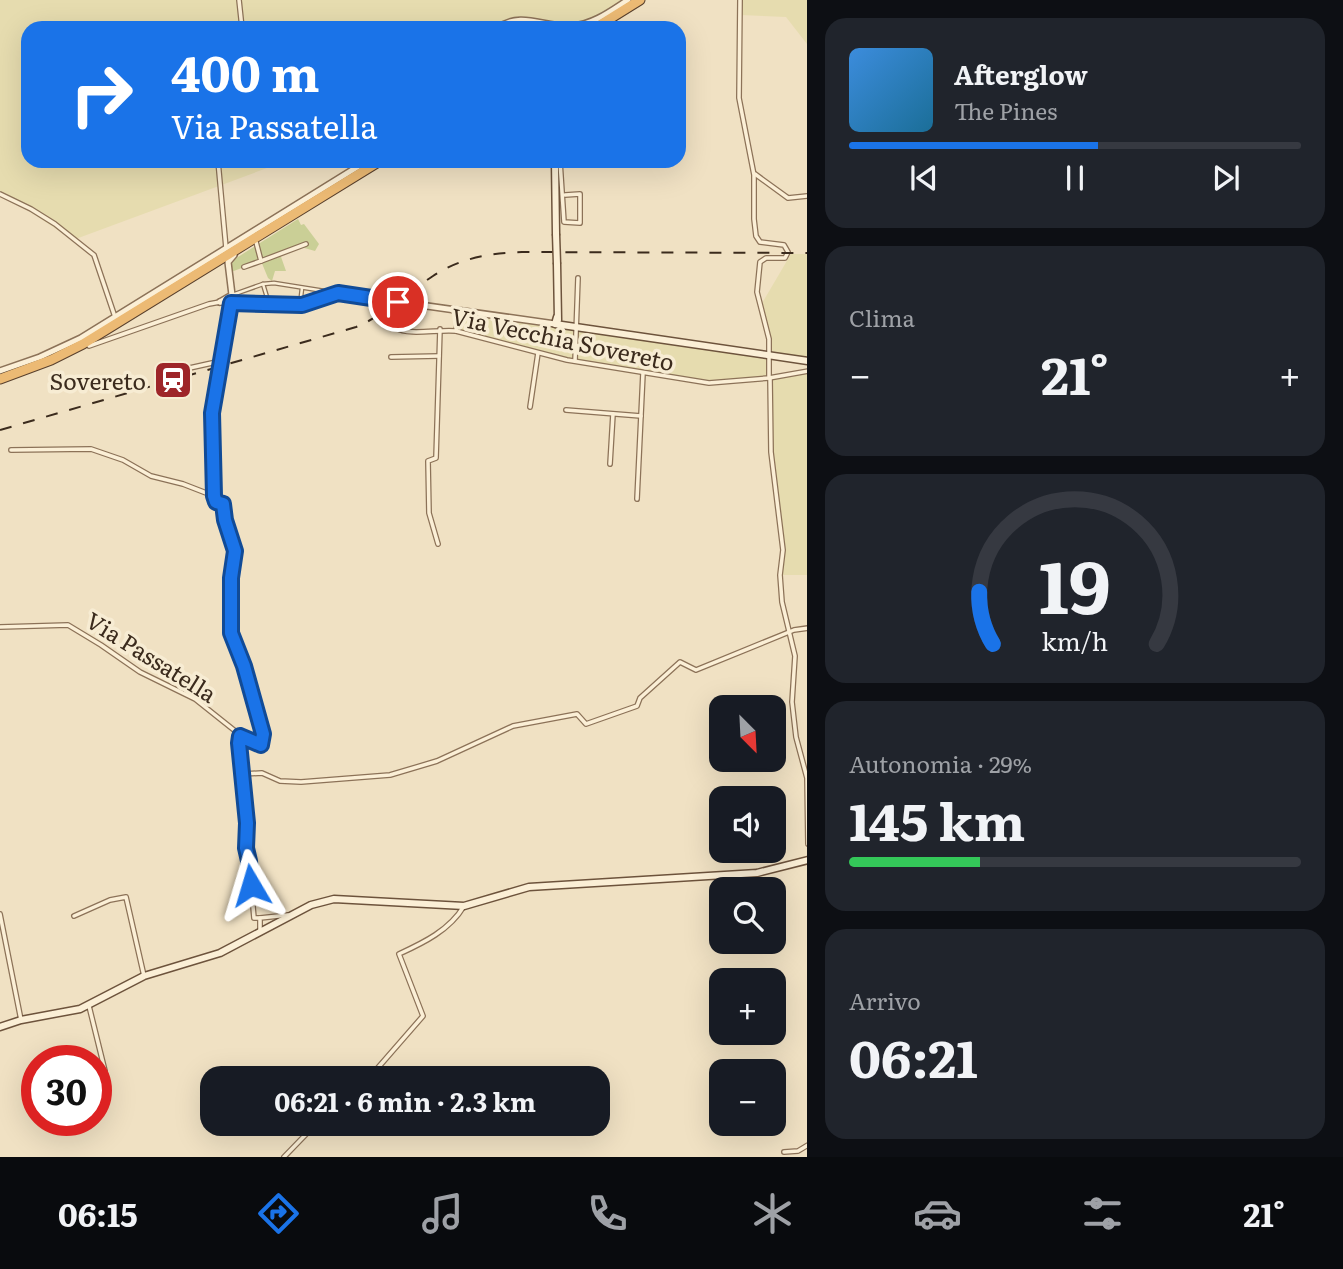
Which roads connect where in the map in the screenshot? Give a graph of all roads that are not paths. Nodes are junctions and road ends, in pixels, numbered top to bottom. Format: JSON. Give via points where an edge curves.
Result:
{"nodes":[{"id":1,"x":239,"y":0,"type":"edge"},
{"id":2,"x":628,"y":0,"type":"edge"},
{"id":3,"x":634,"y":0,"type":"edge"},
{"id":4,"x":640,"y":0,"type":"edge"},
{"id":5,"x":740,"y":0,"type":"edge"},
{"id":6,"x":241,"y":21,"type":"edge"},
{"id":7,"x":591,"y":21,"type":"edge"},
{"id":8,"x":603,"y":21,"type":"edge"},
{"id":9,"x":604,"y":21,"type":"edge"},
{"id":10,"x":219,"y":168,"type":"edge"},
{"id":11,"x":356,"y":168,"type":"edge"},
{"id":12,"x":363,"y":168,"type":"edge"},
{"id":13,"x":369,"y":168,"type":"edge"},
{"id":14,"x":375,"y":168,"type":"edge"},
{"id":15,"x":555,"y":168,"type":"edge"},
{"id":16,"x":561,"y":168,"type":"edge"},
{"id":17,"x":754,"y":173,"type":"junction"},
{"id":18,"x":0,"y":194,"type":"edge"},
{"id":19,"x":565,"y":195,"type":"dead end"},
{"id":20,"x":807,"y":196,"type":"edge"},
{"id":21,"x":256,"y":242,"type":"junction"},
{"id":22,"x":306,"y":244,"type":"dead end"},
{"id":23,"x":229,"y":246,"type":"junction"},
{"id":24,"x":261,"y":261,"type":"junction"},
{"id":25,"x":244,"y":267,"type":"dead end"},
{"id":26,"x":578,"y":278,"type":"dead end"},
{"id":27,"x":263,"y":284,"type":"junction"},
{"id":28,"x":302,"y":288,"type":"junction"},
{"id":29,"x":338,"y":293,"type":"junction"},
{"id":30,"x":231,"y":299,"type":"junction"},
{"id":31,"x":220,"y":302,"type":"joint"},
{"id":32,"x":269,"y":304,"type":"junction"},
{"id":33,"x":300,"y":305,"type":"junction"},
{"id":34,"x":459,"y":311,"type":"junction"},
{"id":35,"x":115,"y":317,"type":"junction"},
{"id":36,"x":557,"y":322,"type":"junction"},
{"id":37,"x":576,"y":327,"type":"junction"},
{"id":38,"x":396,"y":328,"type":"dead end"},
{"id":39,"x":440,"y":329,"type":"junction"},
{"id":40,"x":456,"y":331,"type":"junction"},
{"id":41,"x":89,"y":346,"type":"dead end"},
{"id":42,"x":538,"y":353,"type":"junction"},
{"id":43,"x":769,"y":355,"type":"junction"},
{"id":44,"x":439,"y":356,"type":"junction"},
{"id":45,"x":391,"y":357,"type":"dead end"},
{"id":46,"x":807,"y":360,"type":"edge"},
{"id":47,"x":221,"y":361,"type":"junction"},
{"id":48,"x":575,"y":361,"type":"junction"},
{"id":49,"x":807,"y":371,"type":"edge"},
{"id":50,"x":167,"y":373,"type":"dead end"},
{"id":51,"x":643,"y":373,"type":"junction"},
{"id":52,"x":0,"y":375,"type":"edge"},
{"id":53,"x":769,"y":378,"type":"junction"},
{"id":54,"x":530,"y":407,"type":"dead end"},
{"id":55,"x":566,"y":410,"type":"dead end"},
{"id":56,"x":613,"y":414,"type":"junction"},
{"id":57,"x":641,"y":416,"type":"junction"},
{"id":58,"x":11,"y":450,"type":"dead end"},
{"id":59,"x":610,"y":464,"type":"dead end"},
{"id":60,"x":214,"y":496,"type":"junction"},
{"id":61,"x":636,"y":499,"type":"dead end"},
{"id":62,"x":438,"y":544,"type":"dead end"},
{"id":63,"x":0,"y":627,"type":"edge"},
{"id":64,"x":807,"y":628,"type":"edge"},
{"id":65,"x":788,"y":633,"type":"junction"},
{"id":66,"x":240,"y":736,"type":"junction"},
{"id":67,"x":243,"y":774,"type":"junction"},
{"id":68,"x":807,"y":844,"type":"edge"},
{"id":69,"x":807,"y":860,"type":"edge"},
{"id":70,"x":464,"y":906,"type":"junction"},
{"id":71,"x":0,"y":914,"type":"edge"},
{"id":72,"x":290,"y":915,"type":"junction"},
{"id":73,"x":75,"y":916,"type":"dead end"},
{"id":74,"x":260,"y":918,"type":"junction"},
{"id":75,"x":261,"y":932,"type":"junction"},
{"id":76,"x":144,"y":976,"type":"junction"},
{"id":77,"x":89,"y":1006,"type":"junction"},
{"id":78,"x":21,"y":1020,"type":"junction"},
{"id":79,"x":0,"y":1027,"type":"edge"},
{"id":80,"x":99,"y":1045,"type":"edge"},
{"id":81,"x":380,"y":1066,"type":"edge"},
{"id":82,"x":304,"y":1136,"type":"edge"},
{"id":83,"x":807,"y":1145,"type":"edge"},
{"id":84,"x":784,"y":1152,"type":"dead end"},
{"id":85,"x":284,"y":1157,"type":"edge"}],
"edges":[{"from":1,"to":6,"type":"street"},
{"from":2,"to":7,"type":"street"},
{"from":3,"to":8,"type":"highway"},
{"from":4,"to":9,"type":"highway"},
{"from":5,"to":17,"type":"street","via":[[739,98]]},
{"from":10,"to":23,"type":"street"},
{"from":11,"to":23,"type":"street"},
{"from":12,"to":52,"type":"highway","via":[[82,341]]},
{"from":13,"to":52,"type":"highway","via":[[83,344],[51,360]]},
{"from":14,"to":21,"type":"street"},
{"from":15,"to":36,"type":"main road","bridge":true},
{"from":16,"to":19,"type":"street","via":[[564,222],[580,222],[580,194]]},
{"from":17,"to":20,"type":"street","via":[[788,198]]},
{"from":17,"to":43,"type":"street","via":[[757,240],[784,245],[789,252],[785,258],[760,262],[757,292]]},
{"from":18,"to":35,"type":"street","via":[[55,224],[94,255]]},
{"from":21,"to":24,"type":"street"},
{"from":21,"to":30,"type":"street","via":[[228,261]]},
{"from":22,"to":24,"type":"street"},
{"from":23,"to":35,"type":"street"},
{"from":24,"to":25,"type":"street"},
{"from":26,"to":37,"type":"street"},
{"from":27,"to":28,"type":"street"},
{"from":27,"to":30,"type":"street"},
{"from":27,"to":32,"type":"street"},
{"from":28,"to":29,"type":"street"},
{"from":28,"to":33,"type":"street"},
{"from":29,"to":33,"type":"street"},
{"from":29,"to":34,"type":"street"},
{"from":30,"to":31,"type":"street"},
{"from":30,"to":32,"type":"street"},
{"from":30,"to":47,"type":"street","name":"Via Passatella"},
{"from":31,"to":41,"type":"street"},
{"from":32,"to":33,"type":"street"},
{"from":34,"to":36,"type":"street"},
{"from":34,"to":40,"type":"street"},
{"from":35,"to":52,"type":"street"},
{"from":36,"to":37,"type":"main road"},
{"from":37,"to":43,"type":"main road"},
{"from":37,"to":48,"type":"street"},
{"from":38,"to":39,"type":"street","name":"Via Vecchia Sovereto","via":[[405,332]]},
{"from":39,"to":40,"type":"street","name":"Via Vecchia Sovereto"},
{"from":39,"to":44,"type":"street"},
{"from":40,"to":42,"type":"street","name":"Via Vecchia Sovereto"},
{"from":42,"to":48,"type":"street","name":"Via Vecchia Sovereto"},
{"from":42,"to":54,"type":"street"},
{"from":43,"to":46,"type":"main road"},
{"from":43,"to":53,"type":"street"},
{"from":44,"to":45,"type":"street"},
{"from":44,"to":62,"type":"street","via":[[436,457],[428,461],[429,513]]},
{"from":47,"to":50,"type":"street"},
{"from":47,"to":60,"type":"street","name":"Via Passatella","via":[[212,413]]},
{"from":48,"to":51,"type":"street","name":"Via Vecchia Sovereto"},
{"from":49,"to":53,"type":"street","name":"Via Vecchia Sovereto"},
{"from":51,"to":53,"type":"street","name":"Via Vecchia Sovereto","via":[[722,383]]},
{"from":51,"to":57,"type":"street"},
{"from":53,"to":65,"type":"street","via":[[771,452],[782,540],[782,602]]},
{"from":55,"to":56,"type":"street"},
{"from":56,"to":57,"type":"street"},
{"from":56,"to":59,"type":"street"},
{"from":57,"to":61,"type":"street"},
{"from":58,"to":60,"type":"street","via":[[91,449],[124,460],[151,476]]},
{"from":60,"to":66,"type":"street","name":"Via Passatella","via":[[223,504],[235,551],[231,633],[261,722],[263,743]]},
{"from":63,"to":66,"type":"street","name":"Via Passatella","via":[[68,625],[143,674],[195,699]]},
{"from":64,"to":65,"type":"street"},
{"from":65,"to":67,"type":"street","via":[[696,670],[680,662],[637,706],[586,724],[576,715],[513,726],[408,771],[301,782],[280,781],[262,773]]},
{"from":65,"to":68,"type":"street","via":[[795,656],[792,702],[796,737],[807,778]]},
{"from":66,"to":67,"type":"street"},
{"from":67,"to":74,"type":"street","via":[[252,908],[254,918]]},
{"from":69,"to":70,"type":"main road","via":[[757,873],[528,887]]},
{"from":70,"to":72,"type":"main road","via":[[334,899]]},
{"from":70,"to":81,"type":"street","via":[[434,936],[399,954],[424,1016]]},
{"from":71,"to":78,"type":"street"},
{"from":72,"to":74,"type":"street"},
{"from":72,"to":75,"type":"main road"},
{"from":73,"to":76,"type":"street","via":[[126,897]]},
{"from":74,"to":75,"type":"street"},
{"from":75,"to":76,"type":"main road","via":[[220,953]]},
{"from":76,"to":77,"type":"main road"},
{"from":77,"to":78,"type":"main road"},
{"from":77,"to":80,"type":"street"},
{"from":78,"to":79,"type":"main road"},
{"from":82,"to":85,"type":"street"},
{"from":83,"to":84,"type":"street"}]}
